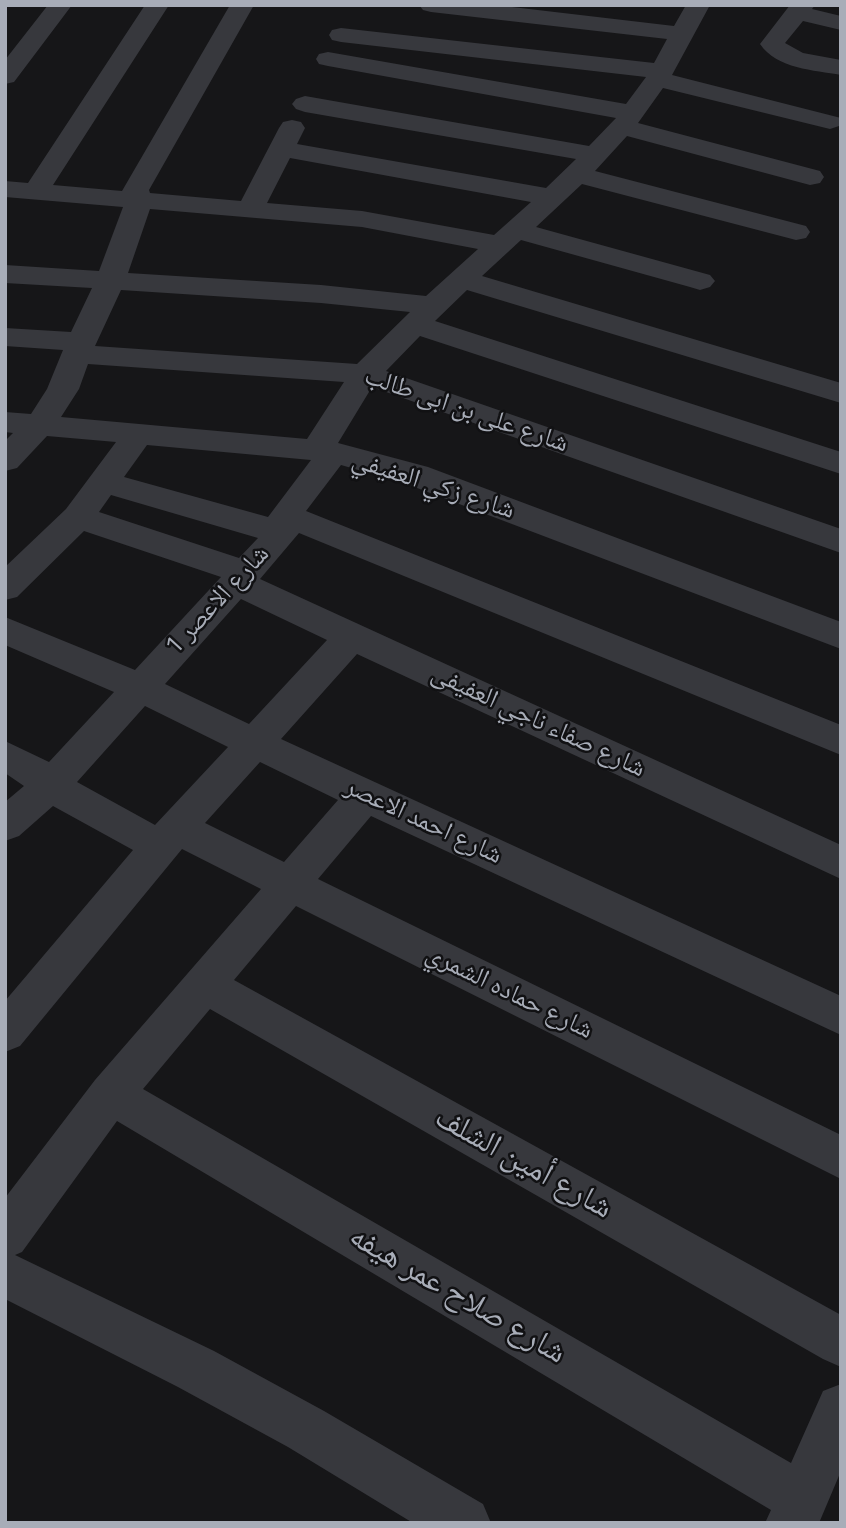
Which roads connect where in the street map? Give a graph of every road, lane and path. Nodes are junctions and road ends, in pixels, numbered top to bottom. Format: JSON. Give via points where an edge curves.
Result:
{"nodes":[{"id":1,"x":60,"y":5,"type":"edge"},
{"id":2,"x":157,"y":5,"type":"edge"},
{"id":3,"x":242,"y":5,"type":"edge"},
{"id":4,"x":431,"y":5,"type":"edge"},
{"id":5,"x":698,"y":5,"type":"edge"},
{"id":6,"x":801,"y":9,"type":"edge"},
{"id":7,"x":841,"y":23,"type":"edge"},
{"id":8,"x":683,"y":34,"type":"junction"},
{"id":9,"x":328,"y":59,"type":"junction"},
{"id":10,"x":841,"y":68,"type":"edge"},
{"id":11,"x":659,"y":75,"type":"junction"},
{"id":12,"x":5,"y":77,"type":"edge"},
{"id":13,"x":305,"y":104,"type":"junction"},
{"id":14,"x":628,"y":120,"type":"junction"},
{"id":15,"x":830,"y":121,"type":"dead end"},
{"id":16,"x":281,"y":149,"type":"junction"},
{"id":17,"x":587,"y":165,"type":"junction"},
{"id":18,"x":810,"y":177,"type":"dead end"},
{"id":19,"x":5,"y":189,"type":"edge"},
{"id":20,"x":35,"y":191,"type":"junction"},
{"id":21,"x":550,"y":197,"type":"junction"},
{"id":22,"x":140,"y":199,"type":"junction"},
{"id":23,"x":250,"y":209,"type":"junction"},
{"id":24,"x":796,"y":232,"type":"dead end"},
{"id":25,"x":508,"y":237,"type":"junction"},
{"id":26,"x":5,"y":274,"type":"edge"},
{"id":27,"x":463,"y":279,"type":"junction"},
{"id":28,"x":700,"y":281,"type":"dead end"},
{"id":29,"x":110,"y":282,"type":"junction"},
{"id":30,"x":424,"y":315,"type":"junction"},
{"id":31,"x":5,"y":337,"type":"edge"},
{"id":32,"x":79,"y":348,"type":"junction"},
{"id":33,"x":365,"y":374,"type":"junction"},
{"id":34,"x":841,"y":393,"type":"edge"},
{"id":35,"x":5,"y":422,"type":"edge"},
{"id":36,"x":40,"y":424,"type":"junction"},
{"id":37,"x":139,"y":433,"type":"junction"},
{"id":38,"x":326,"y":451,"type":"junction"},
{"id":39,"x":5,"y":461,"type":"edge"},
{"id":40,"x":841,"y":463,"type":"edge"},
{"id":41,"x":105,"y":482,"type":"junction"},
{"id":42,"x":78,"y":517,"type":"junction"},
{"id":43,"x":283,"y":524,"type":"junction"},
{"id":44,"x":841,"y":541,"type":"edge"},
{"id":45,"x":239,"y":577,"type":"junction"},
{"id":46,"x":5,"y":588,"type":"edge"},
{"id":47,"x":5,"y":630,"type":"edge"},
{"id":48,"x":352,"y":636,"type":"junction"},
{"id":49,"x":841,"y":636,"type":"edge"},
{"id":50,"x":139,"y":687,"type":"junction"},
{"id":51,"x":841,"y":741,"type":"edge"},
{"id":52,"x":255,"y":742,"type":"junction"},
{"id":53,"x":5,"y":757,"type":"edge"},
{"id":54,"x":50,"y":786,"type":"junction"},
{"id":55,"x":365,"y":796,"type":"junction"},
{"id":56,"x":5,"y":825,"type":"edge"},
{"id":57,"x":168,"y":837,"type":"junction"},
{"id":58,"x":841,"y":863,"type":"edge"},
{"id":59,"x":290,"y":884,"type":"junction"},
{"id":60,"x":205,"y":985,"type":"junction"},
{"id":61,"x":841,"y":1016,"type":"edge"},
{"id":62,"x":8,"y":1030,"type":"edge"},
{"id":63,"x":111,"y":1094,"type":"junction"},
{"id":64,"x":841,"y":1158,"type":"edge"},
{"id":65,"x":20,"y":1191,"type":"edge"},
{"id":66,"x":5,"y":1236,"type":"edge"},
{"id":67,"x":5,"y":1274,"type":"edge"},
{"id":68,"x":841,"y":1342,"type":"edge"},
{"id":69,"x":841,"y":1409,"type":"edge"},
{"id":70,"x":797,"y":1511,"type":"edge"},
{"id":71,"x":464,"y":1523,"type":"edge"}],
"edges":[{"from":1,"to":12,"type":"street"},
{"from":2,"to":20,"type":"street"},
{"from":3,"to":22,"type":"street","via":[[137,187],[135,194]]},
{"from":4,"to":8,"type":"street"},
{"from":5,"to":8,"type":"street","name":"شارع الاعصر 1"},
{"from":6,"to":7,"type":"street"},
{"from":6,"to":10,"type":"street","via":[[774,47]]},
{"from":8,"to":11,"type":"street","name":"شارع الاعصر 1"},
{"from":9,"to":11,"type":"street","via":[[346,25]]},
{"from":9,"to":13,"type":"street"},
{"from":9,"to":14,"type":"street"},
{"from":11,"to":14,"type":"street","name":"شارع الاعصر 1"},
{"from":11,"to":15,"type":"street"},
{"from":13,"to":16,"type":"street"},
{"from":13,"to":17,"type":"street"},
{"from":14,"to":17,"type":"street","name":"شارع الاعصر 1"},
{"from":14,"to":18,"type":"street"},
{"from":16,"to":21,"type":"street"},
{"from":16,"to":23,"type":"street"},
{"from":17,"to":21,"type":"street","name":"شارع الاعصر 1"},
{"from":17,"to":24,"type":"street"},
{"from":19,"to":20,"type":"street"},
{"from":20,"to":22,"type":"street"},
{"from":21,"to":25,"type":"street","name":"شارع الاعصر 1"},
{"from":22,"to":23,"type":"street"},
{"from":22,"to":29,"type":"street"},
{"from":23,"to":25,"type":"street"},
{"from":25,"to":27,"type":"street","name":"شارع الاعصر 1"},
{"from":25,"to":28,"type":"street"},
{"from":26,"to":29,"type":"street"},
{"from":27,"to":30,"type":"street","name":"شارع الاعصر 1"},
{"from":27,"to":34,"type":"street"},
{"from":29,"to":30,"type":"street","via":[[321,294]]},
{"from":29,"to":32,"type":"street"},
{"from":30,"to":33,"type":"street","name":"شارع الاعصر 1"},
{"from":30,"to":40,"type":"street"},
{"from":31,"to":32,"type":"street","name":"شارع على بن ابى طالب"},
{"from":32,"to":33,"type":"street","name":"شارع على بن ابى طالب"},
{"from":32,"to":36,"type":"street","via":[[63,389]]},
{"from":33,"to":38,"type":"street","name":"شارع الاعصر 1","via":[[324,435]]},
{"from":33,"to":44,"type":"street","name":"شارع على بن ابى طالب"},
{"from":35,"to":36,"type":"street","name":"شارع زكي العفيفي"},
{"from":36,"to":37,"type":"street","name":"شارع زكي العفيفي"},
{"from":36,"to":39,"type":"street"},
{"from":37,"to":38,"type":"street","name":"شارع زكي العفيفي"},
{"from":37,"to":41,"type":"street"},
{"from":38,"to":43,"type":"street","name":"شارع الاعصر 1","via":[[328,460]]},
{"from":38,"to":49,"type":"street","name":"شارع زكي العفيفي","via":[[416,475]]},
{"from":41,"to":42,"type":"street"},
{"from":41,"to":43,"type":"street"},
{"from":42,"to":45,"type":"street","name":"شارع صفاء ناجي العفيفى"},
{"from":42,"to":46,"type":"street"},
{"from":43,"to":45,"type":"street","name":"شارع الاعصر 1"},
{"from":43,"to":51,"type":"street"},
{"from":45,"to":48,"type":"street","name":"شارع صفاء ناجي العفيفى"},
{"from":45,"to":50,"type":"street","name":"شارع الاعصر 1"},
{"from":47,"to":50,"type":"street","name":"شارع احمد الاعصر"},
{"from":48,"to":52,"type":"street"},
{"from":48,"to":58,"type":"street","name":"شارع صفاء ناجي العفيفى"},
{"from":50,"to":52,"type":"street","name":"شارع احمد الاعصر"},
{"from":50,"to":54,"type":"street","name":"شارع الاعصر 1"},
{"from":52,"to":55,"type":"street","name":"شارع احمد الاعصر"},
{"from":52,"to":57,"type":"street"},
{"from":53,"to":54,"type":"street","name":"شارع حماده الشمري","via":[[30,768]]},
{"from":54,"to":56,"type":"street","name":"شارع الاعصر 1"},
{"from":54,"to":57,"type":"street","name":"شارع حماده الشمري"},
{"from":55,"to":59,"type":"street"},
{"from":55,"to":61,"type":"street","name":"شارع احمد الاعصر"},
{"from":57,"to":59,"type":"street","name":"شارع حماده الشمري"},
{"from":57,"to":62,"type":"street"},
{"from":59,"to":60,"type":"street"},
{"from":59,"to":64,"type":"street","name":"شارع حماده الشمري"},
{"from":60,"to":63,"type":"street"},
{"from":60,"to":68,"type":"street","name":"شارع أمين الشلف"},
{"from":63,"to":65,"type":"street"},
{"from":63,"to":70,"type":"street","name":"شارع صلاح عمر هيفه"},
{"from":65,"to":66,"type":"street"},
{"from":67,"to":71,"type":"street","via":[[197,1369]]},
{"from":69,"to":70,"type":"street"}]}
